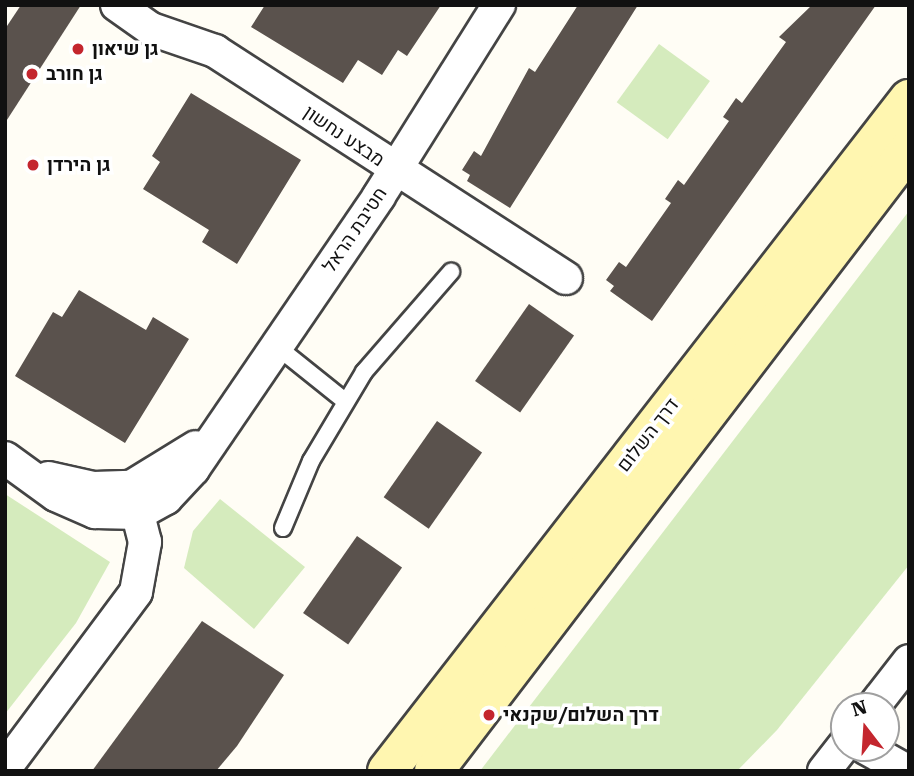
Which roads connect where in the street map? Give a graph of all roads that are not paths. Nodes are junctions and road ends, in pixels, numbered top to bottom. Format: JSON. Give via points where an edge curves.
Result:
{"nodes":[{"id":1,"x":117,"y":5,"type":"edge"},
{"id":2,"x":499,"y":5,"type":"edge"},
{"id":3,"x":909,"y":99,"type":"edge"},
{"id":4,"x":909,"y":149,"type":"edge"},
{"id":5,"x":395,"y":171,"type":"junction"},
{"id":6,"x":451,"y":272,"type":"dead end"},
{"id":7,"x":566,"y":278,"type":"dead end"},
{"id":8,"x":275,"y":345,"type":"junction"},
{"id":9,"x":345,"y":401,"type":"junction"},
{"id":10,"x":17,"y":465,"type":"edge"},
{"id":11,"x":135,"y":500,"type":"junction"},
{"id":12,"x":283,"y":528,"type":"dead end"},
{"id":13,"x":909,"y":661,"type":"edge"},
{"id":14,"x":885,"y":692,"type":"edge"},
{"id":15,"x":891,"y":762,"type":"edge"},
{"id":16,"x":5,"y":768,"type":"edge"},
{"id":17,"x":387,"y":771,"type":"edge"},
{"id":18,"x":434,"y":771,"type":"edge"},
{"id":19,"x":907,"y":771,"type":"edge"}],
"edges":[{"from":1,"to":5,"type":"street","name":"מבצע נחשון","via":[[151,29],[215,51]]},
{"from":2,"to":5,"type":"street","name":"חטיבת הראל"},
{"from":3,"to":17,"type":"street","name":"דרך השלום"},
{"from":4,"to":18,"type":"street","name":"דרך השלום"},
{"from":5,"to":7,"type":"street","name":"מבצע נחשון"},
{"from":5,"to":8,"type":"street","name":"חטיבת הראל"},
{"from":6,"to":9,"type":"lane","via":[[390,337]]},
{"from":8,"to":9,"type":"lane"},
{"from":8,"to":11,"type":"street","name":"חטיבת הראל","via":[[179,485]]},
{"from":9,"to":12,"type":"lane"},
{"from":10,"to":11,"type":"street","via":[[81,508]]},
{"from":11,"to":16,"type":"street","via":[[146,550],[133,600]]},
{"from":13,"to":14,"type":"street"},
{"from":15,"to":19,"type":"street"}]}
